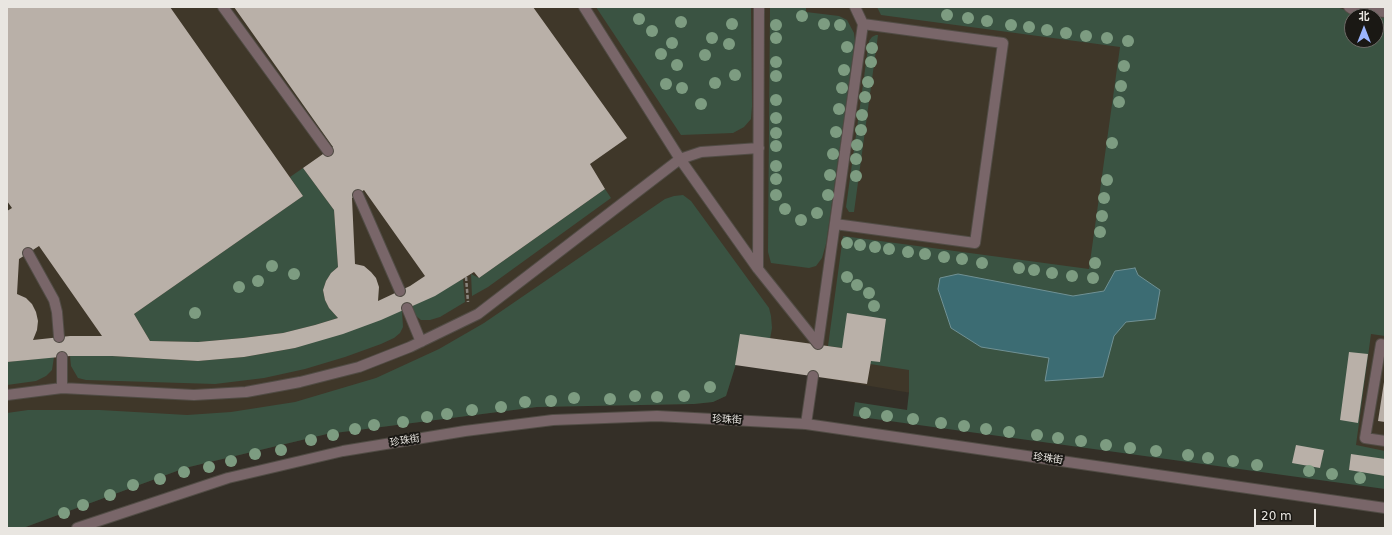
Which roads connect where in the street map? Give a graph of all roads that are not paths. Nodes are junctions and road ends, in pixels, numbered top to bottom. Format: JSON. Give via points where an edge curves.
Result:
{"nodes":[{"id":1,"x":223,"y":7,"type":"edge"},
{"id":2,"x":584,"y":7,"type":"edge"},
{"id":3,"x":759,"y":7,"type":"edge"},
{"id":4,"x":855,"y":7,"type":"edge"},
{"id":5,"x":1349,"y":7,"type":"edge"},
{"id":6,"x":1385,"y":12,"type":"edge"},
{"id":7,"x":863,"y":24,"type":"junction"},
{"id":8,"x":759,"y":148,"type":"junction"},
{"id":9,"x":328,"y":151,"type":"dead end"},
{"id":10,"x":680,"y":159,"type":"junction"},
{"id":11,"x":358,"y":194,"type":"dead end"},
{"id":12,"x":835,"y":224,"type":"junction"},
{"id":13,"x":28,"y":253,"type":"dead end"},
{"id":14,"x":758,"y":269,"type":"junction"},
{"id":15,"x":400,"y":291,"type":"dead end"},
{"id":16,"x":407,"y":308,"type":"dead end"},
{"id":17,"x":60,"y":337,"type":"dead end"},
{"id":18,"x":421,"y":342,"type":"junction"},
{"id":19,"x":1385,"y":345,"type":"edge"},
{"id":20,"x":62,"y":357,"type":"dead end"},
{"id":21,"x":813,"y":376,"type":"dead end"},
{"id":22,"x":62,"y":388,"type":"junction"},
{"id":23,"x":7,"y":395,"type":"edge"},
{"id":24,"x":806,"y":424,"type":"junction"},
{"id":25,"x":1385,"y":441,"type":"edge"},
{"id":26,"x":1385,"y":508,"type":"edge"},
{"id":27,"x":77,"y":528,"type":"edge"}],
"edges":[{"from":1,"to":9,"type":"street"},
{"from":2,"to":10,"type":"street"},
{"from":3,"to":8,"type":"street"},
{"from":4,"to":7,"type":"street"},
{"from":5,"to":6,"type":"street"},
{"from":7,"to":12,"type":"street"},
{"from":7,"to":12,"type":"street","via":[[1003,42],[975,243]]},
{"from":8,"to":10,"type":"street","via":[[701,152]]},
{"from":8,"to":14,"type":"street"},
{"from":10,"to":14,"type":"street"},
{"from":10,"to":18,"type":"street","via":[[478,314]]},
{"from":11,"to":15,"type":"street"},
{"from":12,"to":14,"type":"street","via":[[818,344]]},
{"from":13,"to":17,"type":"street","via":[[54,300]]},
{"from":16,"to":18,"type":"street"},
{"from":18,"to":22,"type":"street","via":[[359,367],[246,392],[194,395]]},
{"from":19,"to":25,"type":"street","via":[[1381,344],[1365,438]]},
{"from":20,"to":22,"type":"street"},
{"from":21,"to":24,"type":"street"},
{"from":22,"to":23,"type":"street"},
{"from":24,"to":26,"type":"street","name":"珍珠街"},
{"from":24,"to":27,"type":"street","name":"珍珠街","via":[[657,416],[553,420],[465,431],[343,451],[228,478]]}]}
